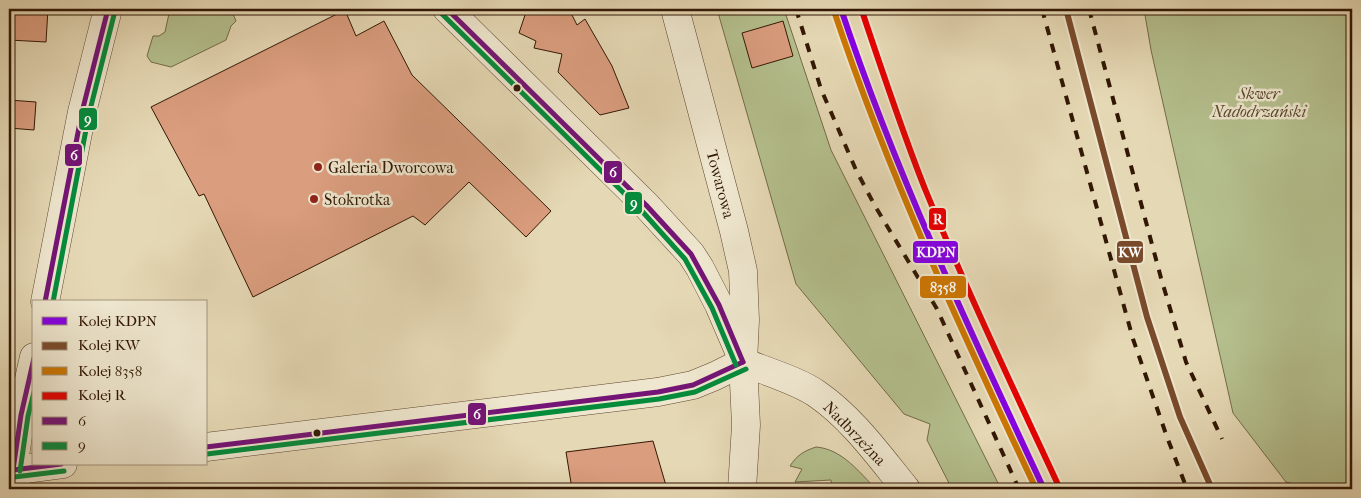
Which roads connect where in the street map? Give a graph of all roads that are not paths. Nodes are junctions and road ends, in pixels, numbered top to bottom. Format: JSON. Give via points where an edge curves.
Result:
{"nodes":[{"id":1,"x":108,"y":9,"type":"edge"},
{"id":2,"x":447,"y":9,"type":"edge"},
{"id":3,"x":675,"y":9,"type":"edge"},
{"id":4,"x":45,"y":300,"type":"edge"},
{"id":5,"x":743,"y":362,"type":"junction"},
{"id":6,"x":32,"y":366,"type":"edge"},
{"id":7,"x":208,"y":447,"type":"edge"},
{"id":8,"x":55,"y":466,"type":"edge"},
{"id":9,"x":13,"y":477,"type":"edge"},
{"id":10,"x":742,"y":489,"type":"edge"},
{"id":11,"x":906,"y":489,"type":"edge"}],
"edges":[{"from":1,"to":4,"type":"street","via":[[82,112]]},
{"from":2,"to":5,"type":"street","via":[[646,205],[690,254],[719,305]]},
{"from":3,"to":5,"type":"street","name":"Towarowa","via":[[743,271]]},
{"from":5,"to":7,"type":"street","via":[[693,385],[658,392]]},
{"from":5,"to":10,"type":"street","via":[[746,426]]},
{"from":5,"to":11,"type":"street","name":"Nadbrzeżna","via":[[816,393],[860,434]]},
{"from":6,"to":9,"type":"street","via":[[21,415]]},
{"from":8,"to":9,"type":"street"}]}
